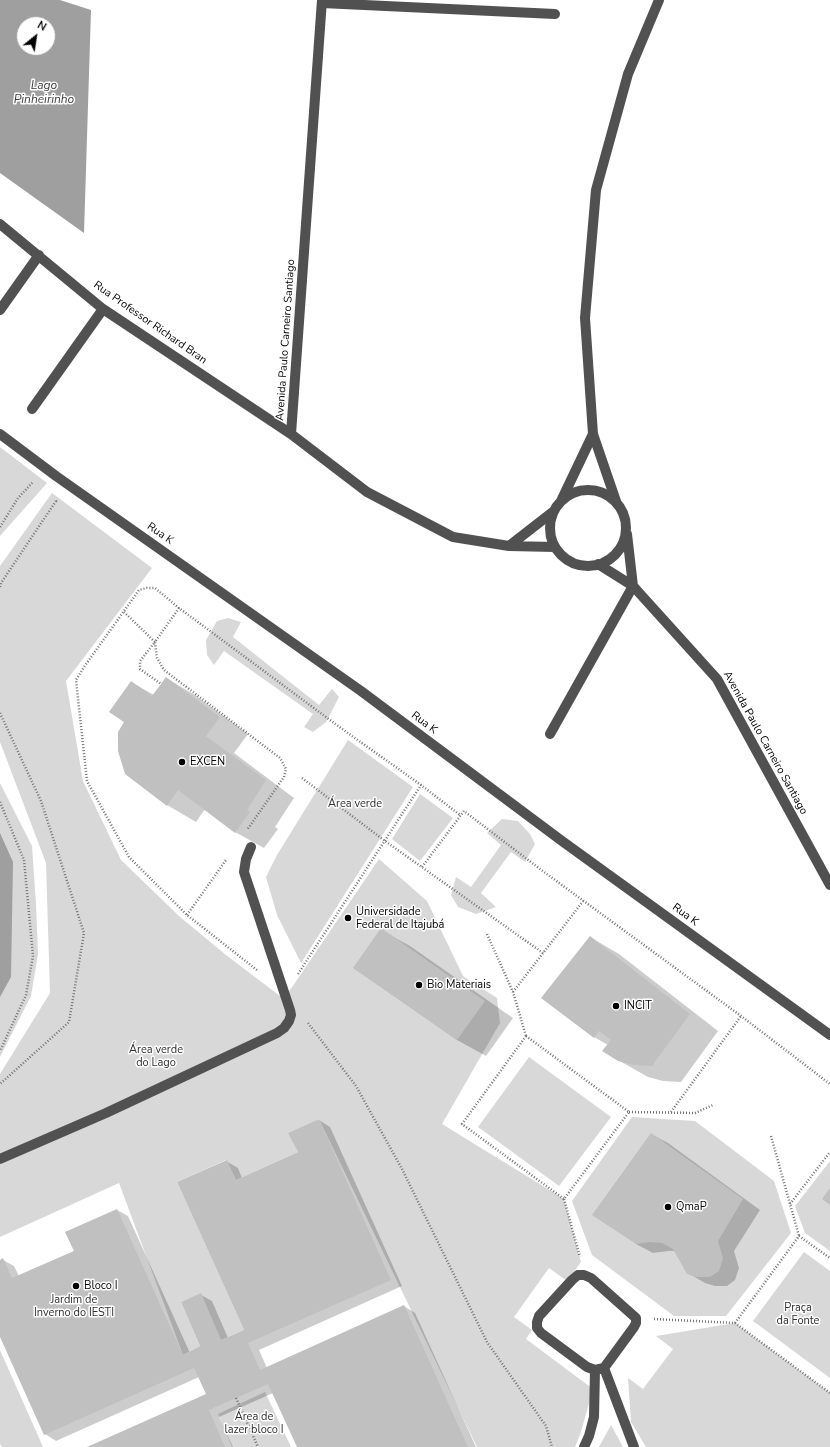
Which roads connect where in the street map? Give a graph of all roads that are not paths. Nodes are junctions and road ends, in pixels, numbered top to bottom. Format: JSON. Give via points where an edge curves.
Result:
{"nodes":[{"id":1,"x":659,"y":0,"type":"edge"},
{"id":2,"x":322,"y":2,"type":"edge"},
{"id":3,"x":555,"y":14,"type":"dead end"},
{"id":4,"x":0,"y":224,"type":"edge"},
{"id":5,"x":39,"y":255,"type":"junction"},
{"id":6,"x":104,"y":309,"type":"junction"},
{"id":7,"x":0,"y":310,"type":"edge"},
{"id":8,"x":32,"y":409,"type":"dead end"},
{"id":9,"x":0,"y":434,"type":"edge"},
{"id":10,"x":291,"y":434,"type":"junction"},
{"id":11,"x":592,"y":434,"type":"junction"},
{"id":12,"x":561,"y":501,"type":"junction"},
{"id":13,"x":617,"y":504,"type":"junction"},
{"id":14,"x":554,"y":511,"type":"junction"},
{"id":15,"x":626,"y":527,"type":"junction"},
{"id":16,"x":509,"y":546,"type":"junction"},
{"id":17,"x":555,"y":547,"type":"junction"},
{"id":18,"x":598,"y":564,"type":"junction"},
{"id":19,"x":633,"y":586,"type":"junction"},
{"id":20,"x":550,"y":734,"type":"dead end"},
{"id":21,"x":251,"y":847,"type":"dead end"},
{"id":22,"x":830,"y":885,"type":"edge"},
{"id":23,"x":830,"y":1035,"type":"edge"},
{"id":24,"x":0,"y":1159,"type":"edge"},
{"id":25,"x":600,"y":1369,"type":"junction"},
{"id":26,"x":584,"y":1447,"type":"edge"},
{"id":27,"x":634,"y":1447,"type":"edge"}],
"edges":[{"from":1,"to":11,"type":"street","via":[[628,74],[596,190],[585,318]]},
{"from":2,"to":3,"type":"street"},
{"from":2,"to":10,"type":"street","name":"Avenida Paulo Carneiro Santiago"},
{"from":4,"to":5,"type":"street","name":"Rua Professor Richard Bran"},
{"from":5,"to":6,"type":"street","name":"Rua Professor Richard Bran"},
{"from":5,"to":7,"type":"street"},
{"from":6,"to":8,"type":"street"},
{"from":6,"to":10,"type":"street","name":"Rua Professor Richard Bran"},
{"from":9,"to":23,"type":"street","name":"Rua K","via":[[361,691]]},
{"from":10,"to":16,"type":"street","name":"Avenida Paulo Carneiro Santiago","via":[[368,492],[453,537]]},
{"from":11,"to":12,"type":"street"},
{"from":11,"to":13,"type":"street"},
{"from":12,"to":13,"type":"street","via":[[583,490],[608,495]]},
{"from":12,"to":14,"type":"street"},
{"from":13,"to":15,"type":"street"},
{"from":14,"to":16,"type":"street"},
{"from":14,"to":17,"type":"street","via":[[550,535]]},
{"from":15,"to":18,"type":"street","via":[[619,550],[610,559]]},
{"from":15,"to":19,"type":"street"},
{"from":16,"to":17,"type":"street","name":"Avenida Paulo Carneiro Santiago"},
{"from":17,"to":18,"type":"street","via":[[574,563],[586,566]]},
{"from":18,"to":19,"type":"street","name":"Avenida Paulo Carneiro Santiago"},
{"from":19,"to":20,"type":"street"},
{"from":19,"to":22,"type":"street","name":"Avenida Paulo Carneiro Santiago","via":[[717,679]]},
{"from":21,"to":24,"type":"street","via":[[244,872],[290,1010],[289,1021],[277,1033],[106,1113]]},
{"from":25,"to":25,"type":"street","via":[[634,1327],[636,1318],[591,1278],[578,1275],[539,1316],[537,1328],[587,1367]]},
{"from":25,"to":26,"type":"street","via":[[594,1417]]},
{"from":25,"to":27,"type":"street"}]}
